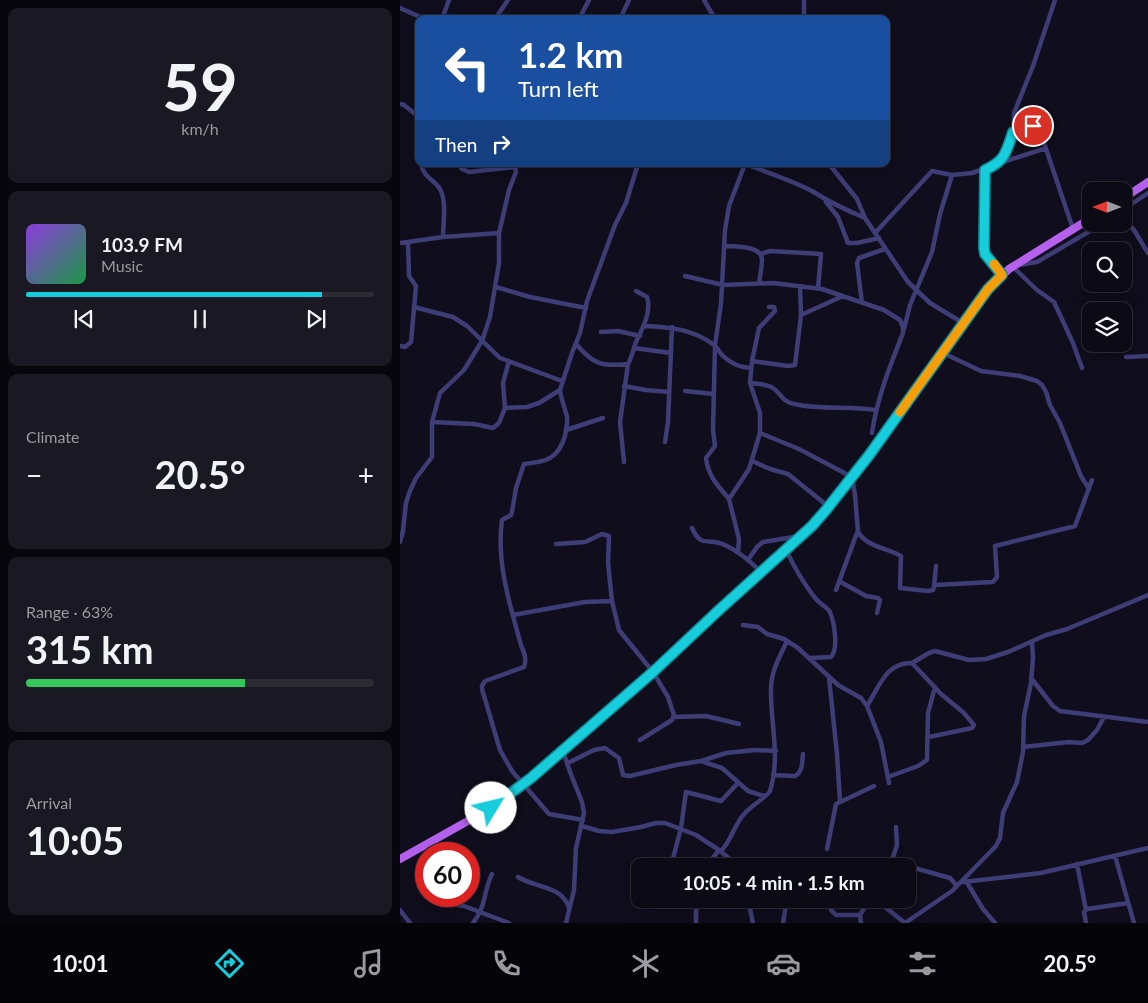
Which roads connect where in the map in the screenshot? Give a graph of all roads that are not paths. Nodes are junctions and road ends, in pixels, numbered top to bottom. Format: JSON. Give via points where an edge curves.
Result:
{"nodes":[{"id":1,"x":449,"y":0,"type":"edge"},
{"id":2,"x":508,"y":0,"type":"edge"},
{"id":3,"x":629,"y":0,"type":"edge"},
{"id":4,"x":704,"y":0,"type":"edge"},
{"id":5,"x":804,"y":0,"type":"edge"},
{"id":6,"x":1055,"y":0,"type":"edge"},
{"id":7,"x":586,"y":1,"type":"edge"},
{"id":8,"x":400,"y":8,"type":"edge"},
{"id":9,"x":416,"y":15,"type":"edge"},
{"id":10,"x":443,"y":15,"type":"edge"},
{"id":11,"x":498,"y":15,"type":"edge"},
{"id":12,"x":581,"y":15,"type":"edge"},
{"id":13,"x":622,"y":15,"type":"edge"},
{"id":14,"x":713,"y":15,"type":"edge"},
{"id":15,"x":804,"y":15,"type":"edge"},
{"id":16,"x":400,"y":104,"type":"edge"},
{"id":17,"x":415,"y":114,"type":"edge"},
{"id":18,"x":1013,"y":132,"type":"junction"},
{"id":19,"x":1046,"y":148,"type":"junction"},
{"id":20,"x":998,"y":164,"type":"junction"},
{"id":21,"x":422,"y":167,"type":"edge"},
{"id":22,"x":461,"y":167,"type":"edge"},
{"id":23,"x":503,"y":167,"type":"edge"},
{"id":24,"x":517,"y":167,"type":"edge"},
{"id":25,"x":637,"y":167,"type":"edge"},
{"id":26,"x":745,"y":167,"type":"edge"},
{"id":27,"x":754,"y":167,"type":"edge"},
{"id":28,"x":830,"y":167,"type":"edge"},
{"id":29,"x":985,"y":170,"type":"junction"},
{"id":30,"x":952,"y":175,"type":"junction"},
{"id":31,"x":1148,"y":182,"type":"edge"},
{"id":32,"x":1132,"y":193,"type":"edge"},
{"id":33,"x":1148,"y":193,"type":"edge"},
{"id":34,"x":823,"y":199,"type":"junction"},
{"id":35,"x":1132,"y":204,"type":"edge"},
{"id":36,"x":865,"y":218,"type":"junction"},
{"id":37,"x":1082,"y":224,"type":"edge"},
{"id":38,"x":1073,"y":229,"type":"junction"},
{"id":39,"x":1132,"y":229,"type":"edge"},
{"id":40,"x":1088,"y":232,"type":"edge"},
{"id":41,"x":500,"y":233,"type":"junction"},
{"id":42,"x":875,"y":233,"type":"junction"},
{"id":43,"x":443,"y":237,"type":"junction"},
{"id":44,"x":878,"y":238,"type":"junction"},
{"id":45,"x":1142,"y":241,"type":"junction"},
{"id":46,"x":408,"y":242,"type":"junction"},
{"id":47,"x":1148,"y":242,"type":"edge"},
{"id":48,"x":400,"y":243,"type":"edge"},
{"id":49,"x":724,"y":246,"type":"junction"},
{"id":50,"x":885,"y":249,"type":"junction"},
{"id":51,"x":1148,"y":252,"type":"edge"},
{"id":52,"x":760,"y":254,"type":"junction"},
{"id":53,"x":1015,"y":266,"type":"junction"},
{"id":54,"x":1002,"y":275,"type":"junction"},
{"id":55,"x":685,"y":276,"type":"dead end"},
{"id":56,"x":759,"y":283,"type":"junction"},
{"id":57,"x":723,"y":285,"type":"junction"},
{"id":58,"x":800,"y":286,"type":"junction"},
{"id":59,"x":496,"y":287,"type":"junction"},
{"id":60,"x":818,"y":289,"type":"junction"},
{"id":61,"x":636,"y":291,"type":"dead end"},
{"id":62,"x":915,"y":291,"type":"junction"},
{"id":63,"x":843,"y":296,"type":"junction"},
{"id":64,"x":862,"y":303,"type":"junction"},
{"id":65,"x":414,"y":307,"type":"junction"},
{"id":66,"x":769,"y":307,"type":"dead end"},
{"id":67,"x":586,"y":308,"type":"junction"},
{"id":68,"x":801,"y":315,"type":"junction"},
{"id":69,"x":963,"y":323,"type":"junction"},
{"id":70,"x":644,"y":326,"type":"junction"},
{"id":71,"x":672,"y":327,"type":"junction"},
{"id":72,"x":904,"y":330,"type":"junction"},
{"id":73,"x":601,"y":332,"type":"dead end"},
{"id":74,"x":640,"y":336,"type":"junction"},
{"id":75,"x":482,"y":341,"type":"junction"},
{"id":76,"x":576,"y":344,"type":"junction"},
{"id":77,"x":714,"y":345,"type":"junction"},
{"id":78,"x":400,"y":346,"type":"edge"},
{"id":79,"x":634,"y":348,"type":"junction"},
{"id":80,"x":671,"y":353,"type":"junction"},
{"id":81,"x":942,"y":353,"type":"junction"},
{"id":82,"x":1148,"y":356,"type":"edge"},
{"id":83,"x":1126,"y":357,"type":"dead end"},
{"id":84,"x":509,"y":361,"type":"junction"},
{"id":85,"x":752,"y":361,"type":"junction"},
{"id":86,"x":628,"y":364,"type":"junction"},
{"id":87,"x":751,"y":368,"type":"junction"},
{"id":88,"x":1082,"y":368,"type":"dead end"},
{"id":89,"x":562,"y":381,"type":"junction"},
{"id":90,"x":750,"y":384,"type":"junction"},
{"id":91,"x":624,"y":386,"type":"junction"},
{"id":92,"x":560,"y":390,"type":"junction"},
{"id":93,"x":685,"y":391,"type":"dead end"},
{"id":94,"x":669,"y":392,"type":"junction"},
{"id":95,"x":714,"y":394,"type":"junction"},
{"id":96,"x":505,"y":408,"type":"junction"},
{"id":97,"x":875,"y":410,"type":"junction"},
{"id":98,"x":603,"y":418,"type":"dead end"},
{"id":99,"x":432,"y":422,"type":"junction"},
{"id":100,"x":566,"y":430,"type":"junction"},
{"id":101,"x":760,"y":433,"type":"junction"},
{"id":102,"x":872,"y":433,"type":"dead end"},
{"id":103,"x":665,"y":442,"type":"dead end"},
{"id":104,"x":752,"y":461,"type":"junction"},
{"id":105,"x":624,"y":462,"type":"dead end"},
{"id":106,"x":852,"y":477,"type":"junction"},
{"id":107,"x":1092,"y":480,"type":"dead end"},
{"id":108,"x":1089,"y":490,"type":"junction"},
{"id":109,"x":729,"y":499,"type":"junction"},
{"id":110,"x":829,"y":507,"type":"junction"},
{"id":111,"x":692,"y":528,"type":"dead end"},
{"id":112,"x":858,"y":530,"type":"junction"},
{"id":113,"x":802,"y":536,"type":"junction"},
{"id":114,"x":400,"y":542,"type":"edge"},
{"id":115,"x":556,"y":544,"type":"dead end"},
{"id":116,"x":786,"y":549,"type":"junction"},
{"id":117,"x":738,"y":552,"type":"junction"},
{"id":118,"x":748,"y":560,"type":"junction"},
{"id":119,"x":936,"y":566,"type":"dead end"},
{"id":120,"x":761,"y":572,"type":"junction"},
{"id":121,"x":839,"y":581,"type":"junction"},
{"id":122,"x":934,"y":586,"type":"junction"},
{"id":123,"x":836,"y":590,"type":"dead end"},
{"id":124,"x":1148,"y":595,"type":"edge"},
{"id":125,"x":612,"y":601,"type":"junction"},
{"id":126,"x":877,"y":613,"type":"dead end"},
{"id":127,"x":513,"y":615,"type":"junction"},
{"id":128,"x":743,"y":625,"type":"dead end"},
{"id":129,"x":787,"y":641,"type":"junction"},
{"id":130,"x":1032,"y":642,"type":"junction"},
{"id":131,"x":808,"y":658,"type":"junction"},
{"id":132,"x":912,"y":663,"type":"junction"},
{"id":133,"x":653,"y":672,"type":"junction"},
{"id":134,"x":829,"y":678,"type":"junction"},
{"id":135,"x":1031,"y":678,"type":"junction"},
{"id":136,"x":935,"y":687,"type":"junction"},
{"id":137,"x":867,"y":706,"type":"junction"},
{"id":138,"x":674,"y":717,"type":"junction"},
{"id":139,"x":1104,"y":717,"type":"junction"},
{"id":140,"x":1148,"y":722,"type":"edge"},
{"id":141,"x":739,"y":724,"type":"dead end"},
{"id":142,"x":929,"y":738,"type":"junction"},
{"id":143,"x":640,"y":740,"type":"dead end"},
{"id":144,"x":1023,"y":748,"type":"junction"},
{"id":145,"x":563,"y":751,"type":"junction"},
{"id":146,"x":776,"y":751,"type":"junction"},
{"id":147,"x":803,"y":754,"type":"dead end"},
{"id":148,"x":701,"y":761,"type":"junction"},
{"id":149,"x":568,"y":763,"type":"junction"},
{"id":150,"x":773,"y":774,"type":"junction"},
{"id":151,"x":888,"y":777,"type":"junction"},
{"id":152,"x":738,"y":783,"type":"junction"},
{"id":153,"x":888,"y":783,"type":"dead end"},
{"id":154,"x":524,"y":784,"type":"junction"},
{"id":155,"x":874,"y":786,"type":"dead end"},
{"id":156,"x":767,"y":797,"type":"junction"},
{"id":157,"x":840,"y":801,"type":"junction"},
{"id":158,"x":583,"y":820,"type":"junction"},
{"id":159,"x":582,"y":826,"type":"junction"},
{"id":160,"x":896,"y":827,"type":"dead end"},
{"id":161,"x":681,"y":828,"type":"junction"},
{"id":162,"x":1148,"y":848,"type":"edge"},
{"id":163,"x":827,"y":849,"type":"dead end"},
{"id":164,"x":720,"y":851,"type":"junction"},
{"id":165,"x":1115,"y":856,"type":"junction"},
{"id":166,"x":673,"y":858,"type":"edge"},
{"id":167,"x":714,"y":858,"type":"edge"},
{"id":168,"x":729,"y":858,"type":"edge"},
{"id":169,"x":894,"y":858,"type":"edge"},
{"id":170,"x":400,"y":859,"type":"edge"},
{"id":171,"x":1077,"y":864,"type":"junction"},
{"id":172,"x":916,"y":869,"type":"edge"},
{"id":173,"x":492,"y":874,"type":"dead end"},
{"id":174,"x":518,"y":877,"type":"dead end"},
{"id":175,"x":964,"y":882,"type":"junction"},
{"id":176,"x":957,"y":886,"type":"junction"},
{"id":177,"x":1128,"y":903,"type":"junction"},
{"id":178,"x":467,"y":907,"type":"edge"},
{"id":179,"x":569,"y":908,"type":"junction"},
{"id":180,"x":697,"y":908,"type":"edge"},
{"id":181,"x":750,"y":908,"type":"edge"},
{"id":182,"x":786,"y":908,"type":"edge"},
{"id":183,"x":831,"y":908,"type":"edge"},
{"id":184,"x":864,"y":908,"type":"edge"},
{"id":185,"x":886,"y":908,"type":"edge"},
{"id":186,"x":400,"y":910,"type":"edge"},
{"id":187,"x":1086,"y":910,"type":"junction"},
{"id":188,"x":481,"y":912,"type":"junction"},
{"id":189,"x":860,"y":915,"type":"junction"},
{"id":190,"x":410,"y":923,"type":"edge"},
{"id":191,"x":473,"y":923,"type":"edge"},
{"id":192,"x":509,"y":923,"type":"edge"},
{"id":193,"x":566,"y":923,"type":"edge"},
{"id":194,"x":696,"y":923,"type":"edge"},
{"id":195,"x":753,"y":923,"type":"edge"},
{"id":196,"x":784,"y":923,"type":"edge"},
{"id":197,"x":861,"y":923,"type":"edge"},
{"id":198,"x":905,"y":923,"type":"edge"},
{"id":199,"x":995,"y":923,"type":"edge"},
{"id":200,"x":1086,"y":923,"type":"edge"},
{"id":201,"x":1134,"y":923,"type":"edge"}],
"edges":[{"from":1,"to":10,"type":"street"},
{"from":2,"to":11,"type":"street"},
{"from":3,"to":13,"type":"street"},
{"from":4,"to":14,"type":"street"},
{"from":5,"to":15,"type":"street"},
{"from":6,"to":18,"type":"street","via":[[1014,112]]},
{"from":7,"to":12,"type":"street"},
{"from":8,"to":9,"type":"street"},
{"from":16,"to":17,"type":"street"},
{"from":18,"to":19,"type":"street","via":[[1036,127]]},
{"from":18,"to":20,"type":"street"},
{"from":19,"to":20,"type":"street"},
{"from":19,"to":38,"type":"street"},
{"from":20,"to":29,"type":"street"},
{"from":21,"to":43,"type":"street","via":[[425,175],[441,192]]},
{"from":22,"to":23,"type":"street","via":[[469,172]]},
{"from":24,"to":41,"type":"street"},
{"from":25,"to":67,"type":"street"},
{"from":26,"to":49,"type":"street","via":[[729,206]]},
{"from":27,"to":34,"type":"street","via":[[812,191]]},
{"from":28,"to":36,"type":"street","via":[[857,199]]},
{"from":29,"to":30,"type":"street"},
{"from":29,"to":54,"type":"street","via":[[984,248]]},
{"from":30,"to":42,"type":"street","via":[[932,171]]},
{"from":30,"to":62,"type":"street","via":[[932,252]]},
{"from":31,"to":32,"type":"main road"},
{"from":33,"to":35,"type":"street"},
{"from":34,"to":36,"type":"street"},
{"from":34,"to":44,"type":"street","via":[[838,217],[848,243]]},
{"from":36,"to":42,"type":"street"},
{"from":37,"to":38,"type":"main road"},
{"from":38,"to":53,"type":"main road"},
{"from":39,"to":45,"type":"street"},
{"from":40,"to":53,"type":"street","via":[[1037,262]]},
{"from":41,"to":43,"type":"street"},
{"from":41,"to":59,"type":"street"},
{"from":42,"to":44,"type":"street"},
{"from":43,"to":46,"type":"street"},
{"from":44,"to":50,"type":"street"},
{"from":45,"to":47,"type":"street"},
{"from":45,"to":51,"type":"street"},
{"from":46,"to":48,"type":"street"},
{"from":46,"to":65,"type":"street","via":[[409,276],[416,286]]},
{"from":49,"to":52,"type":"street","via":[[743,247]]},
{"from":49,"to":57,"type":"street"},
{"from":50,"to":62,"type":"street"},
{"from":50,"to":64,"type":"street","via":[[860,256],[858,260]]},
{"from":52,"to":56,"type":"street"},
{"from":52,"to":60,"type":"street","via":[[821,254]]},
{"from":53,"to":54,"type":"main road"},
{"from":53,"to":88,"type":"street","via":[[1037,290],[1054,302]]},
{"from":54,"to":69,"type":"main road"},
{"from":55,"to":57,"type":"street"},
{"from":56,"to":57,"type":"street"},
{"from":56,"to":58,"type":"street"},
{"from":57,"to":77,"type":"street"},
{"from":58,"to":60,"type":"street"},
{"from":58,"to":68,"type":"street"},
{"from":59,"to":67,"type":"street","via":[[530,298]]},
{"from":59,"to":75,"type":"street"},
{"from":60,"to":63,"type":"street"},
{"from":61,"to":70,"type":"street","via":[[649,302]]},
{"from":62,"to":69,"type":"street"},
{"from":62,"to":72,"type":"street"},
{"from":63,"to":64,"type":"street"},
{"from":63,"to":68,"type":"street"},
{"from":64,"to":72,"type":"street","via":[[884,310],[900,320]]},
{"from":65,"to":75,"type":"street","via":[[453,317]]},
{"from":65,"to":78,"type":"street","via":[[411,342],[405,347]]},
{"from":66,"to":85,"type":"street","via":[[774,307],[775,311],[759,328]]},
{"from":67,"to":76,"type":"street"},
{"from":68,"to":85,"type":"street","via":[[796,365]]},
{"from":69,"to":81,"type":"main road"},
{"from":70,"to":71,"type":"street"},
{"from":70,"to":74,"type":"street"},
{"from":71,"to":77,"type":"street","via":[[690,331]]},
{"from":71,"to":80,"type":"street"},
{"from":72,"to":97,"type":"street"},
{"from":73,"to":74,"type":"street","via":[[618,331]]},
{"from":74,"to":79,"type":"street"},
{"from":75,"to":84,"type":"street","via":[[500,358]]},
{"from":75,"to":99,"type":"street","via":[[464,370],[440,393]]},
{"from":76,"to":86,"type":"street","via":[[597,363]]},
{"from":76,"to":89,"type":"street"},
{"from":77,"to":87,"type":"street","via":[[733,364]]},
{"from":77,"to":95,"type":"street"},
{"from":79,"to":80,"type":"street"},
{"from":79,"to":86,"type":"street"},
{"from":80,"to":94,"type":"street"},
{"from":81,"to":106,"type":"main road"},
{"from":81,"to":108,"type":"street","via":[[981,371],[1038,381],[1046,392]]},
{"from":82,"to":83,"type":"street"},
{"from":84,"to":89,"type":"street"},
{"from":84,"to":96,"type":"street","via":[[503,383]]},
{"from":85,"to":87,"type":"street"},
{"from":86,"to":91,"type":"street"},
{"from":87,"to":90,"type":"street"},
{"from":89,"to":92,"type":"street"},
{"from":90,"to":97,"type":"street","via":[[773,388],[784,401],[794,404]]},
{"from":90,"to":101,"type":"street","via":[[760,413]]},
{"from":91,"to":94,"type":"street"},
{"from":91,"to":105,"type":"street","via":[[620,422]]},
{"from":92,"to":96,"type":"street","via":[[527,407]]},
{"from":92,"to":100,"type":"street"},
{"from":93,"to":95,"type":"street"},
{"from":94,"to":103,"type":"street"},
{"from":95,"to":109,"type":"street","via":[[715,446],[706,455],[706,462],[713,480]]},
{"from":96,"to":99,"type":"street","via":[[493,428]]},
{"from":97,"to":102,"type":"street"},
{"from":98,"to":100,"type":"street"},
{"from":99,"to":114,"type":"street","via":[[432,454],[410,491]]},
{"from":100,"to":127,"type":"street","via":[[559,451],[553,457],[524,464],[512,512],[502,520],[502,570]]},
{"from":101,"to":104,"type":"street"},
{"from":101,"to":106,"type":"street"},
{"from":104,"to":109,"type":"street"},
{"from":104,"to":110,"type":"street","via":[[788,474]]},
{"from":106,"to":110,"type":"main road"},
{"from":106,"to":112,"type":"street"},
{"from":107,"to":108,"type":"street"},
{"from":108,"to":122,"type":"street","via":[[1078,522],[1073,527],[994,546],[997,577],[994,582]]},
{"from":109,"to":117,"type":"street","via":[[740,539]]},
{"from":110,"to":113,"type":"main road"},
{"from":111,"to":117,"type":"street","via":[[701,541],[724,544]]},
{"from":112,"to":121,"type":"street"},
{"from":112,"to":122,"type":"street","via":[[861,537],[870,543],[902,556],[900,588],[928,591]]},
{"from":113,"to":116,"type":"main road"},
{"from":113,"to":118,"type":"street","via":[[763,542]]},
{"from":115,"to":125,"type":"street","via":[[585,542],[602,534],[609,536]]},
{"from":116,"to":120,"type":"main road"},
{"from":116,"to":131,"type":"street","via":[[808,589],[829,611],[835,636],[835,650],[831,657]]},
{"from":117,"to":118,"type":"street"},
{"from":118,"to":120,"type":"street"},
{"from":119,"to":122,"type":"street"},
{"from":120,"to":133,"type":"main road"},
{"from":121,"to":123,"type":"street"},
{"from":121,"to":126,"type":"street","via":[[866,596],[878,598]]},
{"from":124,"to":130,"type":"street"},
{"from":125,"to":127,"type":"street","via":[[585,602]]},
{"from":125,"to":133,"type":"street","via":[[619,630]]},
{"from":127,"to":154,"type":"street","via":[[525,655],[524,667],[485,681],[482,689],[500,750]]},
{"from":128,"to":129,"type":"street","via":[[758,627]]},
{"from":129,"to":131,"type":"street"},
{"from":129,"to":146,"type":"street","via":[[773,674],[771,688]]},
{"from":130,"to":132,"type":"street","via":[[1008,652],[969,660],[935,651]]},
{"from":130,"to":135,"type":"street"},
{"from":131,"to":134,"type":"street"},
{"from":132,"to":136,"type":"street"},
{"from":132,"to":137,"type":"street","via":[[891,669]]},
{"from":133,"to":138,"type":"street","via":[[668,697]]},
{"from":133,"to":145,"type":"main road"},
{"from":134,"to":137,"type":"street"},
{"from":134,"to":157,"type":"street"},
{"from":135,"to":139,"type":"street","via":[[1060,711]]},
{"from":135,"to":144,"type":"street","via":[[1024,716]]},
{"from":136,"to":142,"type":"street","via":[[929,706]]},
{"from":136,"to":142,"type":"street","via":[[974,725]]},
{"from":137,"to":151,"type":"street","via":[[881,742]]},
{"from":138,"to":141,"type":"street","via":[[706,716]]},
{"from":138,"to":143,"type":"street"},
{"from":139,"to":140,"type":"street"},
{"from":139,"to":144,"type":"street","via":[[1097,730],[1082,743]]},
{"from":142,"to":151,"type":"street","via":[[926,762]]},
{"from":144,"to":175,"type":"street","via":[[1017,782],[1002,813],[1000,838]]},
{"from":145,"to":149,"type":"street"},
{"from":145,"to":154,"type":"main road"},
{"from":146,"to":148,"type":"street","via":[[726,753]]},
{"from":146,"to":150,"type":"street"},
{"from":147,"to":150,"type":"street","via":[[798,774]]},
{"from":148,"to":149,"type":"street","via":[[625,776],[617,756],[601,748]]},
{"from":148,"to":152,"type":"street","via":[[722,768]]},
{"from":149,"to":158,"type":"street","via":[[582,802]]},
{"from":150,"to":156,"type":"street"},
{"from":151,"to":153,"type":"street"},
{"from":152,"to":156,"type":"street"},
{"from":152,"to":161,"type":"street","via":[[720,801],[686,792]]},
{"from":154,"to":158,"type":"street","via":[[549,814]]},
{"from":154,"to":170,"type":"main road","via":[[491,808]]},
{"from":155,"to":157,"type":"street"},
{"from":156,"to":164,"type":"street","via":[[756,802],[738,820]]},
{"from":157,"to":163,"type":"street","via":[[834,808]]},
{"from":158,"to":159,"type":"street"},
{"from":159,"to":161,"type":"street","via":[[612,832],[659,822]]},
{"from":159,"to":179,"type":"street"},
{"from":160,"to":169,"type":"street"},
{"from":161,"to":164,"type":"street"},
{"from":161,"to":166,"type":"street"},
{"from":162,"to":165,"type":"street"},
{"from":164,"to":167,"type":"street"},
{"from":164,"to":168,"type":"street"},
{"from":165,"to":171,"type":"street"},
{"from":165,"to":177,"type":"street"},
{"from":171,"to":175,"type":"street","via":[[1041,873]]},
{"from":171,"to":187,"type":"street"},
{"from":172,"to":176,"type":"street","via":[[941,874]]},
{"from":173,"to":188,"type":"street"},
{"from":174,"to":179,"type":"street","via":[[556,891],[566,899]]},
{"from":175,"to":176,"type":"street"},
{"from":175,"to":199,"type":"street"},
{"from":176,"to":198,"type":"street"},
{"from":177,"to":187,"type":"street"},
{"from":177,"to":201,"type":"street"},
{"from":178,"to":188,"type":"street"},
{"from":179,"to":193,"type":"street"},
{"from":180,"to":194,"type":"street"},
{"from":181,"to":195,"type":"street"},
{"from":182,"to":196,"type":"street"},
{"from":183,"to":189,"type":"street","via":[[836,915]]},
{"from":184,"to":189,"type":"street"},
{"from":185,"to":198,"type":"street"},
{"from":186,"to":190,"type":"street"},
{"from":187,"to":200,"type":"street"},
{"from":188,"to":191,"type":"street"},
{"from":188,"to":192,"type":"street"},
{"from":189,"to":197,"type":"street"}]}
